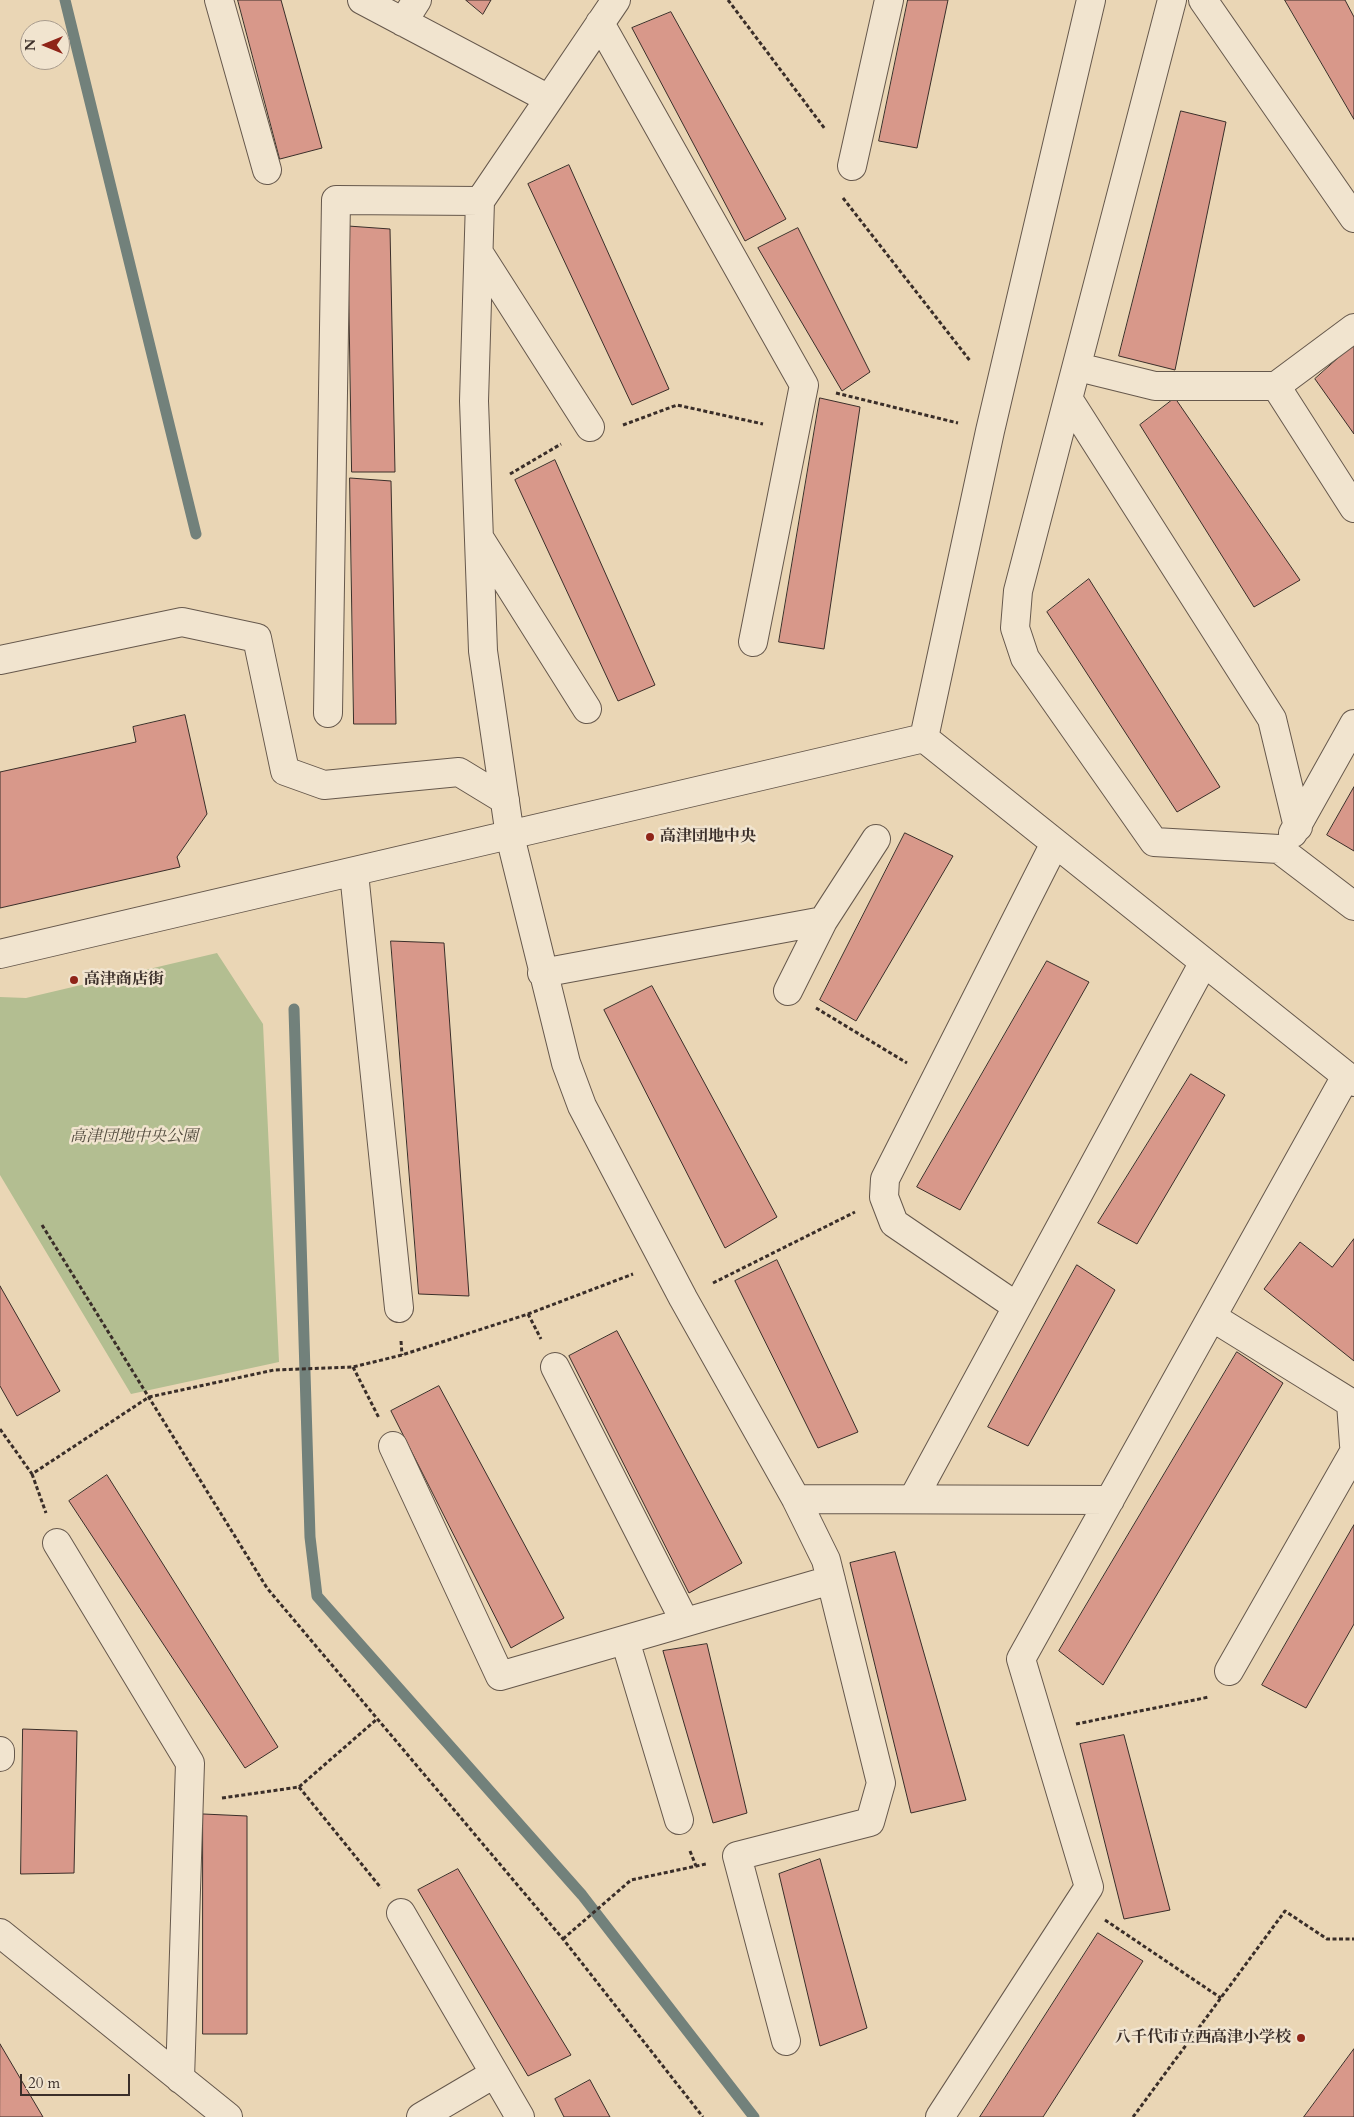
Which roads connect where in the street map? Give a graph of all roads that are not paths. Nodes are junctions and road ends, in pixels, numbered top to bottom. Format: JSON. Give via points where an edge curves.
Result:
{"nodes":[{"id":1,"x":219,"y":0,"type":"edge"},
{"id":2,"x":362,"y":0,"type":"edge"},
{"id":3,"x":616,"y":0,"type":"edge"},
{"id":4,"x":889,"y":0,"type":"edge"},
{"id":5,"x":1090,"y":0,"type":"edge"},
{"id":6,"x":1172,"y":0,"type":"edge"},
{"id":7,"x":1203,"y":0,"type":"edge"},
{"id":8,"x":410,"y":11,"type":"edge"},
{"id":9,"x":600,"y":24,"type":"junction"},
{"id":10,"x":549,"y":99,"type":"junction"},
{"id":11,"x":852,"y":166,"type":"road end"},
{"id":12,"x":267,"y":170,"type":"dead end"},
{"id":13,"x":480,"y":201,"type":"junction"},
{"id":14,"x":1354,"y":218,"type":"edge"},
{"id":15,"x":479,"y":252,"type":"junction"},
{"id":16,"x":1354,"y":328,"type":"edge"},
{"id":17,"x":1078,"y":367,"type":"junction"},
{"id":18,"x":1276,"y":386,"type":"junction"},
{"id":19,"x":1069,"y":400,"type":"junction"},
{"id":20,"x":590,"y":427,"type":"road end"},
{"id":21,"x":1354,"y":508,"type":"edge"},
{"id":22,"x":479,"y":538,"type":"junction"},
{"id":23,"x":753,"y":642,"type":"dead end"},
{"id":24,"x":0,"y":660,"type":"edge"},
{"id":25,"x":587,"y":709,"type":"dead end"},
{"id":26,"x":328,"y":713,"type":"dead end"},
{"id":27,"x":1354,"y":724,"type":"edge"},
{"id":28,"x":924,"y":738,"type":"junction"},
{"id":29,"x":505,"y":800,"type":"junction"},
{"id":30,"x":1298,"y":827,"type":"junction"},
{"id":31,"x":510,"y":836,"type":"junction"},
{"id":32,"x":876,"y":839,"type":"dead end"},
{"id":33,"x":1055,"y":843,"type":"junction"},
{"id":34,"x":1279,"y":849,"type":"junction"},
{"id":35,"x":354,"y":873,"type":"junction"},
{"id":36,"x":1354,"y":906,"type":"edge"},
{"id":37,"x":823,"y":921,"type":"junction"},
{"id":38,"x":0,"y":954,"type":"edge"},
{"id":39,"x":1204,"y":962,"type":"junction"},
{"id":40,"x":542,"y":973,"type":"junction"},
{"id":41,"x":788,"y":991,"type":"road end"},
{"id":42,"x":1350,"y":1079,"type":"edge"},
{"id":43,"x":1016,"y":1306,"type":"junction"},
{"id":44,"x":399,"y":1308,"type":"dead end"},
{"id":45,"x":1212,"y":1317,"type":"junction"},
{"id":46,"x":555,"y":1366,"type":"dead end"},
{"id":47,"x":1354,"y":1445,"type":"edge"},
{"id":48,"x":393,"y":1446,"type":"road end"},
{"id":49,"x":1354,"y":1452,"type":"edge"},
{"id":50,"x":796,"y":1499,"type":"junction"},
{"id":51,"x":913,"y":1499,"type":"junction"},
{"id":52,"x":1110,"y":1500,"type":"junction"},
{"id":53,"x":57,"y":1543,"type":"road end"},
{"id":54,"x":831,"y":1580,"type":"junction"},
{"id":55,"x":685,"y":1622,"type":"junction"},
{"id":56,"x":625,"y":1640,"type":"junction"},
{"id":57,"x":1229,"y":1671,"type":"road end"},
{"id":58,"x":0,"y":1751,"type":"edge"},
{"id":59,"x":0,"y":1757,"type":"edge"},
{"id":60,"x":678,"y":1820,"type":"dead end"},
{"id":61,"x":401,"y":1913,"type":"road end"},
{"id":62,"x":0,"y":1933,"type":"edge"},
{"id":63,"x":786,"y":2041,"type":"dead end"},
{"id":64,"x":494,"y":2074,"type":"junction"},
{"id":65,"x":180,"y":2079,"type":"junction"},
{"id":66,"x":228,"y":2117,"type":"edge"},
{"id":67,"x":421,"y":2117,"type":"edge"},
{"id":68,"x":520,"y":2117,"type":"edge"},
{"id":69,"x":940,"y":2117,"type":"edge"}],
"edges":[{"from":1,"to":12,"type":"street"},
{"from":2,"to":8,"type":"street"},
{"from":3,"to":9,"type":"street"},
{"from":4,"to":11,"type":"street"},
{"from":5,"to":28,"type":"street","via":[[990,431]]},
{"from":6,"to":17,"type":"street"},
{"from":7,"to":14,"type":"street"},
{"from":8,"to":10,"type":"street"},
{"from":9,"to":10,"type":"street"},
{"from":9,"to":23,"type":"street","via":[[804,385]]},
{"from":10,"to":13,"type":"street"},
{"from":13,"to":15,"type":"street"},
{"from":13,"to":26,"type":"street","via":[[336,200]]},
{"from":15,"to":20,"type":"street"},
{"from":15,"to":22,"type":"street","via":[[474,401]]},
{"from":16,"to":18,"type":"street"},
{"from":17,"to":18,"type":"street","via":[[1155,386]]},
{"from":17,"to":19,"type":"street"},
{"from":18,"to":21,"type":"street"},
{"from":19,"to":30,"type":"street","via":[[1272,719]]},
{"from":19,"to":34,"type":"street","via":[[1018,591],[1015,628],[1025,658],[1154,842]]},
{"from":22,"to":25,"type":"street"},
{"from":22,"to":29,"type":"street","via":[[484,651]]},
{"from":24,"to":29,"type":"street","via":[[182,622],[257,638],[285,771],[324,785],[459,772]]},
{"from":27,"to":30,"type":"street"},
{"from":28,"to":31,"type":"street"},
{"from":28,"to":33,"type":"street"},
{"from":29,"to":31,"type":"street"},
{"from":30,"to":34,"type":"street"},
{"from":31,"to":35,"type":"street"},
{"from":31,"to":40,"type":"street"},
{"from":32,"to":37,"type":"street"},
{"from":33,"to":39,"type":"street"},
{"from":33,"to":43,"type":"street","via":[[885,1180],[884,1198],[894,1224]]},
{"from":34,"to":36,"type":"street"},
{"from":35,"to":38,"type":"street"},
{"from":35,"to":44,"type":"street"},
{"from":37,"to":40,"type":"street"},
{"from":37,"to":41,"type":"street"},
{"from":39,"to":42,"type":"street"},
{"from":39,"to":43,"type":"street"},
{"from":40,"to":50,"type":"street","via":[[566,1063],[582,1106],[683,1298]]},
{"from":42,"to":45,"type":"street"},
{"from":43,"to":51,"type":"street"},
{"from":45,"to":47,"type":"street","via":[[1351,1403]]},
{"from":45,"to":52,"type":"street"},
{"from":46,"to":55,"type":"street"},
{"from":48,"to":56,"type":"street","via":[[500,1676]]},
{"from":49,"to":57,"type":"street"},
{"from":50,"to":51,"type":"street"},
{"from":50,"to":54,"type":"street","via":[[826,1560]]},
{"from":51,"to":52,"type":"street"},
{"from":52,"to":69,"type":"street","via":[[1021,1659],[1090,1887]]},
{"from":53,"to":65,"type":"street","via":[[190,1763]]},
{"from":54,"to":55,"type":"street"},
{"from":54,"to":63,"type":"street","via":[[881,1783],[870,1822],[737,1856]]},
{"from":55,"to":56,"type":"street"},
{"from":56,"to":60,"type":"street"},
{"from":58,"to":59,"type":"street"},
{"from":61,"to":64,"type":"street"},
{"from":62,"to":65,"type":"street"},
{"from":64,"to":67,"type":"street"},
{"from":64,"to":68,"type":"street"},
{"from":65,"to":66,"type":"street"}]}
